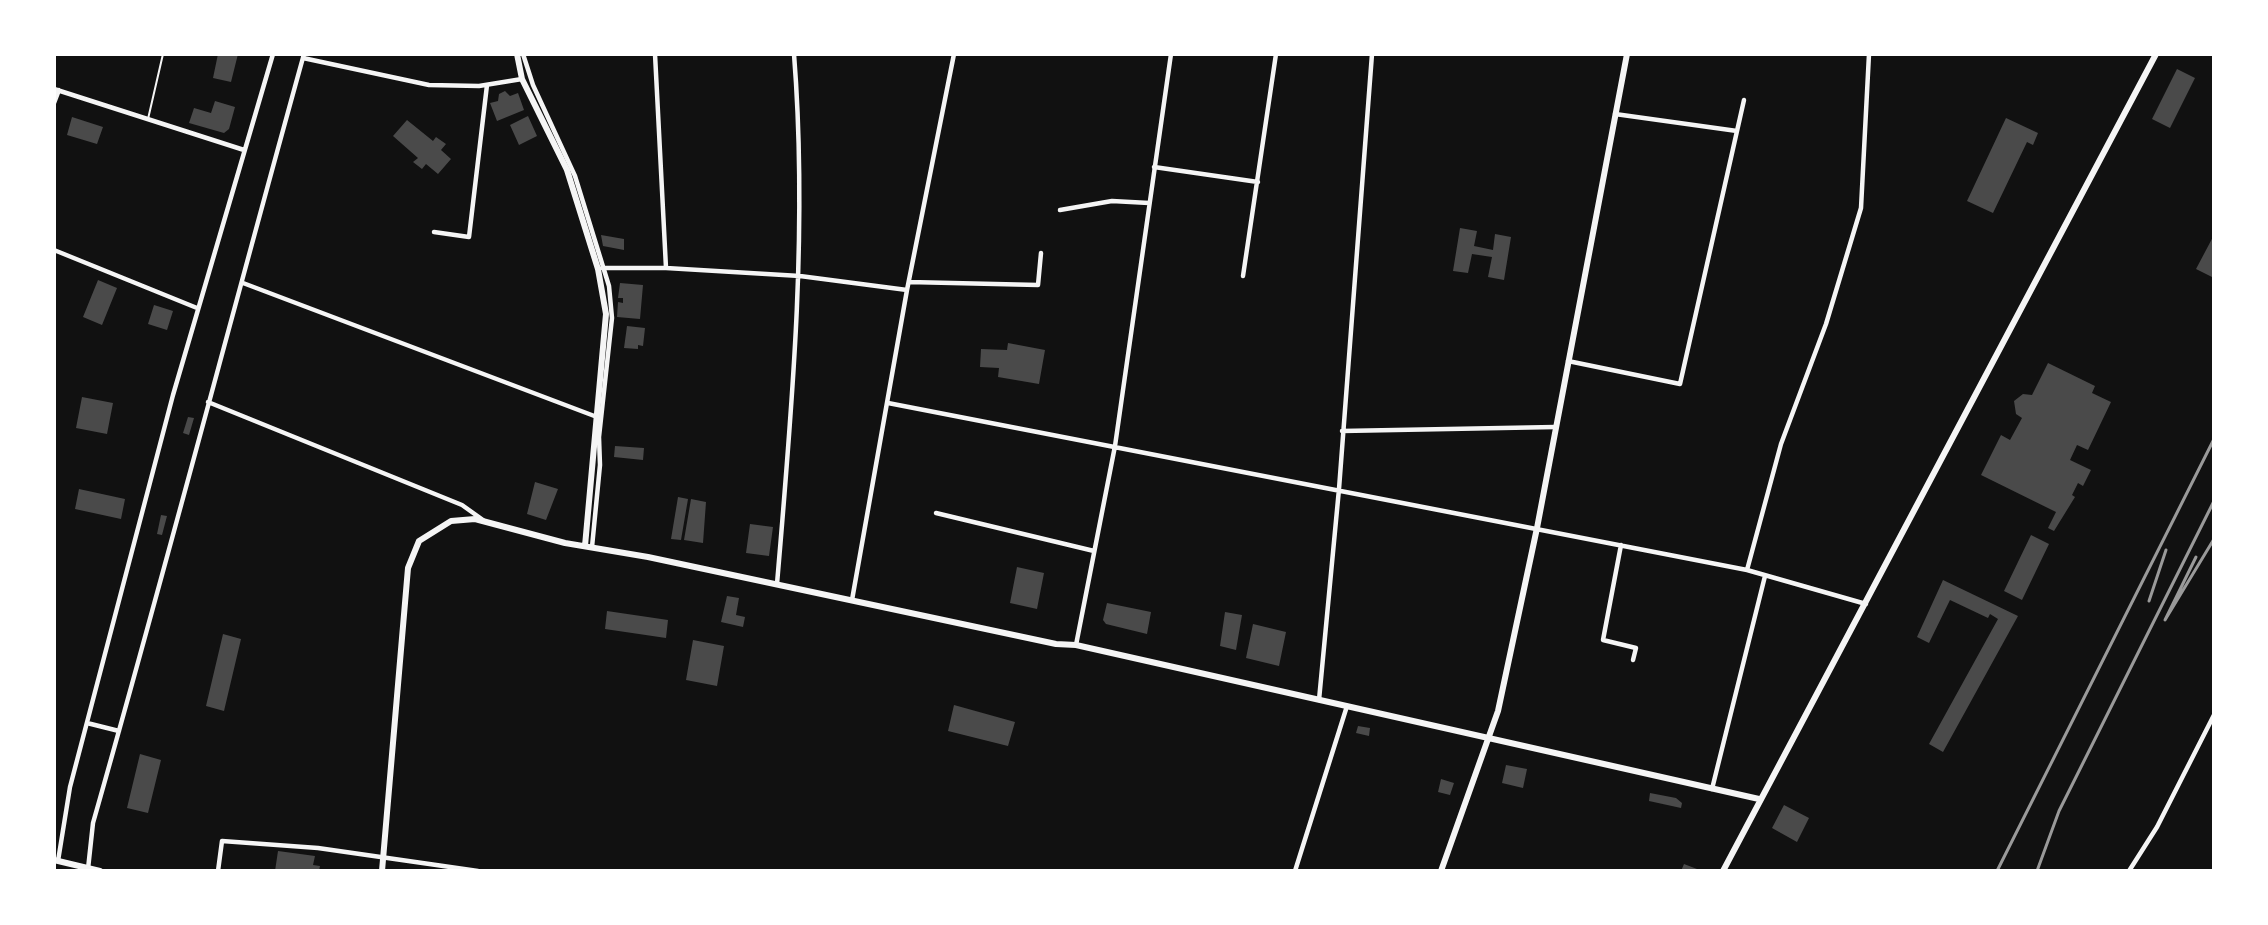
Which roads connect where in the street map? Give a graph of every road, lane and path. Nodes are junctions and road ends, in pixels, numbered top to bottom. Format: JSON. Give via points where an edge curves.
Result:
{"nodes":[{"id":1,"x":163,"y":54,"type":"edge"},
{"id":2,"x":273,"y":54,"type":"edge"},
{"id":3,"x":517,"y":54,"type":"edge"},
{"id":4,"x":523,"y":54,"type":"edge"},
{"id":5,"x":655,"y":54,"type":"edge"},
{"id":6,"x":794,"y":54,"type":"edge"},
{"id":7,"x":954,"y":54,"type":"edge"},
{"id":8,"x":1171,"y":54,"type":"edge"},
{"id":9,"x":1276,"y":54,"type":"edge"},
{"id":10,"x":1372,"y":54,"type":"edge"},
{"id":11,"x":1627,"y":54,"type":"edge"},
{"id":12,"x":1869,"y":54,"type":"edge"},
{"id":13,"x":2156,"y":54,"type":"edge"},
{"id":14,"x":303,"y":56,"type":"edge"},
{"id":15,"x":522,"y":79,"type":"junction"},
{"id":16,"x":487,"y":85,"type":"junction"},
{"id":17,"x":57,"y":90,"type":"edge"},
{"id":18,"x":1744,"y":100,"type":"dead end"},
{"id":19,"x":54,"y":103,"type":"edge"},
{"id":20,"x":1615,"y":114,"type":"junction"},
{"id":21,"x":148,"y":119,"type":"junction"},
{"id":22,"x":1737,"y":131,"type":"junction"},
{"id":23,"x":244,"y":150,"type":"junction"},
{"id":24,"x":1154,"y":167,"type":"junction"},
{"id":25,"x":1258,"y":182,"type":"junction"},
{"id":26,"x":1149,"y":203,"type":"junction"},
{"id":27,"x":1060,"y":210,"type":"dead end"},
{"id":28,"x":434,"y":232,"type":"dead end"},
{"id":29,"x":54,"y":250,"type":"edge"},
{"id":30,"x":1041,"y":253,"type":"dead end"},
{"id":31,"x":601,"y":268,"type":"junction"},
{"id":32,"x":666,"y":268,"type":"junction"},
{"id":33,"x":800,"y":276,"type":"junction"},
{"id":34,"x":1243,"y":276,"type":"dead end"},
{"id":35,"x":909,"y":282,"type":"junction"},
{"id":36,"x":243,"y":283,"type":"junction"},
{"id":37,"x":907,"y":290,"type":"junction"},
{"id":38,"x":197,"y":308,"type":"junction"},
{"id":39,"x":1568,"y":361,"type":"junction"},
{"id":40,"x":208,"y":402,"type":"junction"},
{"id":41,"x":888,"y":403,"type":"junction"},
{"id":42,"x":597,"y":417,"type":"junction"},
{"id":43,"x":1556,"y":427,"type":"junction"},
{"id":44,"x":1342,"y":431,"type":"junction"},
{"id":45,"x":1115,"y":446,"type":"junction"},
{"id":46,"x":1338,"y":489,"type":"junction"},
{"id":47,"x":936,"y":513,"type":"dead end"},
{"id":48,"x":488,"y":523,"type":"junction"},
{"id":49,"x":1537,"y":528,"type":"junction"},
{"id":50,"x":1621,"y":545,"type":"junction"},
{"id":51,"x":585,"y":546,"type":"junction"},
{"id":52,"x":592,"y":547,"type":"junction"},
{"id":53,"x":1094,"y":551,"type":"junction"},
{"id":54,"x":1747,"y":570,"type":"junction"},
{"id":55,"x":1765,"y":576,"type":"junction"},
{"id":56,"x":777,"y":584,"type":"junction"},
{"id":57,"x":852,"y":600,"type":"junction"},
{"id":58,"x":1866,"y":604,"type":"junction"},
{"id":59,"x":1076,"y":645,"type":"junction"},
{"id":60,"x":1633,"y":660,"type":"dead end"},
{"id":61,"x":1319,"y":700,"type":"junction"},
{"id":62,"x":1347,"y":706,"type":"junction"},
{"id":63,"x":2214,"y":715,"type":"edge"},
{"id":64,"x":87,"y":723,"type":"junction"},
{"id":65,"x":119,"y":731,"type":"junction"},
{"id":66,"x":1487,"y":736,"type":"junction"},
{"id":67,"x":1712,"y":789,"type":"junction"},
{"id":68,"x":1759,"y":800,"type":"junction"},
{"id":69,"x":383,"y":857,"type":"junction"},
{"id":70,"x":56,"y":861,"type":"edge"},
{"id":71,"x":88,"y":869,"type":"junction"},
{"id":72,"x":100,"y":871,"type":"edge"},
{"id":73,"x":218,"y":871,"type":"edge"},
{"id":74,"x":382,"y":871,"type":"edge"},
{"id":75,"x":478,"y":871,"type":"edge"},
{"id":76,"x":1295,"y":871,"type":"edge"},
{"id":77,"x":1442,"y":871,"type":"edge"},
{"id":78,"x":1723,"y":871,"type":"edge"},
{"id":79,"x":2129,"y":871,"type":"edge"}],
"edges":[{"from":1,"to":21,"type":"lane"},
{"from":2,"to":23,"type":"street"},
{"from":3,"to":15,"type":"street"},
{"from":4,"to":31,"type":"street","via":[[575,176]]},
{"from":5,"to":32,"type":"street"},
{"from":6,"to":33,"type":"street","via":[[799,117]]},
{"from":7,"to":35,"type":"street"},
{"from":8,"to":24,"type":"street"},
{"from":9,"to":25,"type":"street"},
{"from":10,"to":44,"type":"street"},
{"from":11,"to":20,"type":"street"},
{"from":12,"to":54,"type":"street","via":[[1861,208],[1826,324],[1781,444]]},
{"from":13,"to":58,"type":"street"},
{"from":14,"to":16,"type":"street","via":[[409,83]]},
{"from":14,"to":36,"type":"street"},
{"from":15,"to":16,"type":"street"},
{"from":15,"to":31,"type":"street","via":[[567,170]]},
{"from":16,"to":28,"type":"street","via":[[469,237]]},
{"from":17,"to":19,"type":"street"},
{"from":17,"to":21,"type":"street"},
{"from":18,"to":22,"type":"street"},
{"from":20,"to":22,"type":"street"},
{"from":20,"to":39,"type":"street"},
{"from":21,"to":23,"type":"street"},
{"from":22,"to":39,"type":"street","via":[[1680,384]]},
{"from":23,"to":38,"type":"street"},
{"from":24,"to":25,"type":"street"},
{"from":24,"to":26,"type":"street"},
{"from":25,"to":34,"type":"street"},
{"from":26,"to":27,"type":"street","via":[[1112,201]]},
{"from":26,"to":45,"type":"street"},
{"from":29,"to":38,"type":"street"},
{"from":30,"to":35,"type":"street","via":[[1038,285]]},
{"from":31,"to":32,"type":"street"},
{"from":31,"to":42,"type":"street","via":[[606,314]]},
{"from":31,"to":52,"type":"street","via":[[609,286],[611,327],[602,393]]},
{"from":32,"to":33,"type":"street"},
{"from":33,"to":37,"type":"street"},
{"from":33,"to":56,"type":"street"},
{"from":35,"to":37,"type":"street"},
{"from":36,"to":40,"type":"street"},
{"from":36,"to":42,"type":"street"},
{"from":37,"to":41,"type":"street"},
{"from":38,"to":64,"type":"street"},
{"from":39,"to":43,"type":"street"},
{"from":40,"to":48,"type":"street","via":[[462,505]]},
{"from":40,"to":65,"type":"street"},
{"from":41,"to":45,"type":"street"},
{"from":41,"to":57,"type":"street"},
{"from":42,"to":51,"type":"street"},
{"from":43,"to":44,"type":"street"},
{"from":43,"to":49,"type":"street"},
{"from":44,"to":46,"type":"street"},
{"from":45,"to":46,"type":"street"},
{"from":45,"to":53,"type":"street"},
{"from":46,"to":49,"type":"street"},
{"from":46,"to":61,"type":"street"},
{"from":47,"to":53,"type":"street"},
{"from":48,"to":51,"type":"street"},
{"from":48,"to":69,"type":"street","via":[[461,518],[443,524],[419,541],[408,568]]},
{"from":49,"to":50,"type":"street"},
{"from":49,"to":66,"type":"street","via":[[1498,711]]},
{"from":50,"to":54,"type":"street"},
{"from":50,"to":60,"type":"street","via":[[1603,640],[1636,648]]},
{"from":51,"to":52,"type":"street"},
{"from":52,"to":56,"type":"street"},
{"from":53,"to":59,"type":"street"},
{"from":54,"to":55,"type":"street"},
{"from":55,"to":58,"type":"street"},
{"from":55,"to":67,"type":"street"},
{"from":56,"to":57,"type":"street"},
{"from":57,"to":59,"type":"street"},
{"from":58,"to":68,"type":"street"},
{"from":59,"to":61,"type":"street"},
{"from":61,"to":62,"type":"street"},
{"from":62,"to":66,"type":"street"},
{"from":62,"to":76,"type":"street"},
{"from":63,"to":79,"type":"street","via":[[2157,827]]},
{"from":64,"to":65,"type":"street"},
{"from":64,"to":70,"type":"street"},
{"from":65,"to":71,"type":"street","via":[[93,823]]},
{"from":66,"to":67,"type":"street"},
{"from":66,"to":77,"type":"street"},
{"from":67,"to":68,"type":"street"},
{"from":68,"to":78,"type":"street"},
{"from":69,"to":73,"type":"street","via":[[222,841]]},
{"from":69,"to":74,"type":"street"},
{"from":69,"to":75,"type":"street"},
{"from":70,"to":71,"type":"street"},
{"from":71,"to":72,"type":"street"}]}
